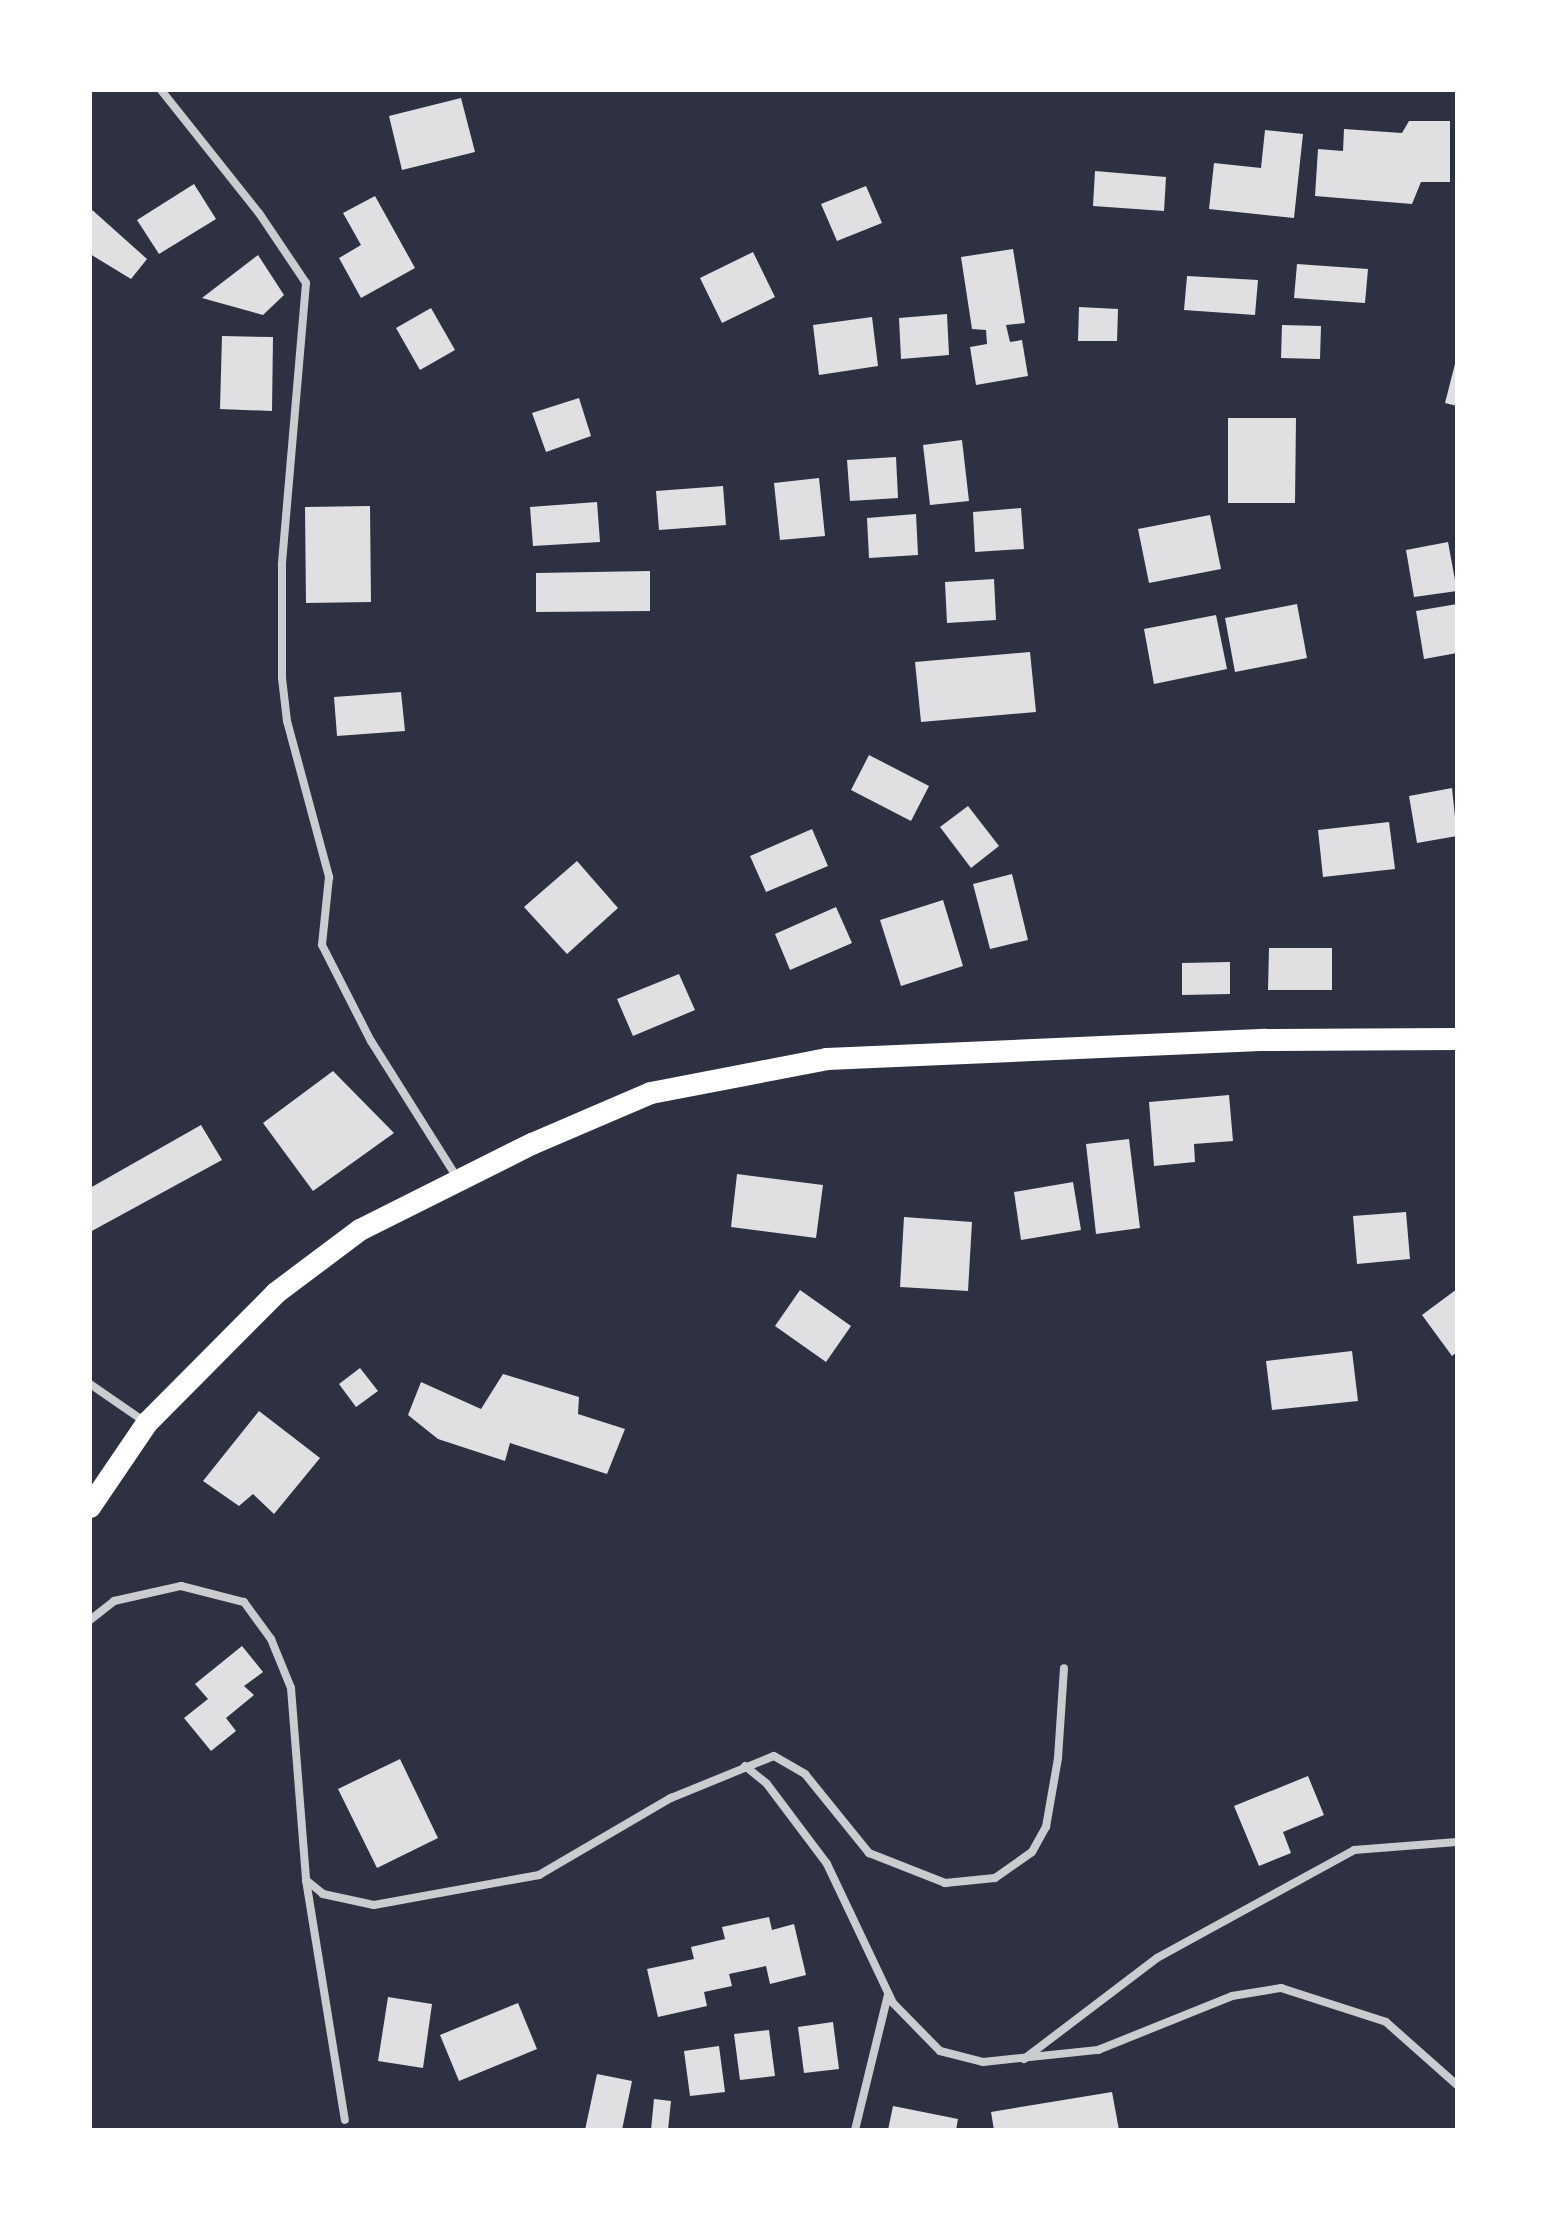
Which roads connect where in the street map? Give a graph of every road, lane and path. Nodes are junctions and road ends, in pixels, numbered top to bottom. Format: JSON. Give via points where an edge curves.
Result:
{"nodes":[{"id":1,"x":161,"y":90,"type":"edge"},
{"id":2,"x":1457,"y":1039,"type":"edge"},
{"id":3,"x":459,"y":1181,"type":"junction"},
{"id":4,"x":90,"y":1384,"type":"edge"},
{"id":5,"x":147,"y":1423,"type":"junction"},
{"id":6,"x":90,"y":1507,"type":"edge"},
{"id":7,"x":90,"y":1620,"type":"edge"},
{"id":8,"x":1064,"y":1668,"type":"dead end"},
{"id":9,"x":745,"y":1766,"type":"junction"},
{"id":10,"x":1457,"y":1842,"type":"edge"},
{"id":11,"x":306,"y":1880,"type":"junction"},
{"id":12,"x":888,"y":1993,"type":"junction"},
{"id":13,"x":1024,"y":2059,"type":"junction"},
{"id":14,"x":1457,"y":2085,"type":"edge"},
{"id":15,"x":345,"y":2120,"type":"dead end"},
{"id":16,"x":855,"y":2130,"type":"edge"}],
"edges":[{"from":1,"to":3,"type":"street","via":[[259,213],[306,283],[282,565],[282,678],[287,721],[329,877],[322,945],[371,1041]]},
{"from":2,"to":3,"type":"highway","via":[[969,1050],[827,1059],[651,1093]]},
{"from":3,"to":5,"type":"highway","via":[[360,1230],[276,1293]]},
{"from":4,"to":5,"type":"street"},
{"from":5,"to":6,"type":"highway"},
{"from":7,"to":11,"type":"street","via":[[114,1601],[181,1586],[244,1602],[271,1639],[291,1688]]},
{"from":8,"to":9,"type":"street","via":[[1058,1758],[1046,1827],[1032,1852],[995,1878],[945,1883],[909,1872],[869,1853],[805,1774],[774,1756]]},
{"from":9,"to":11,"type":"street","via":[[671,1798],[539,1875],[374,1905],[323,1894]]},
{"from":9,"to":12,"type":"street","via":[[767,1784],[827,1864]]},
{"from":10,"to":13,"type":"street","via":[[1354,1850],[1157,1958]]},
{"from":11,"to":15,"type":"street"},
{"from":12,"to":13,"type":"street","via":[[940,2051],[983,2062]]},
{"from":12,"to":16,"type":"street"},
{"from":13,"to":14,"type":"street","via":[[1098,2050],[1232,1996],[1281,1988],[1386,2022]]}]}
